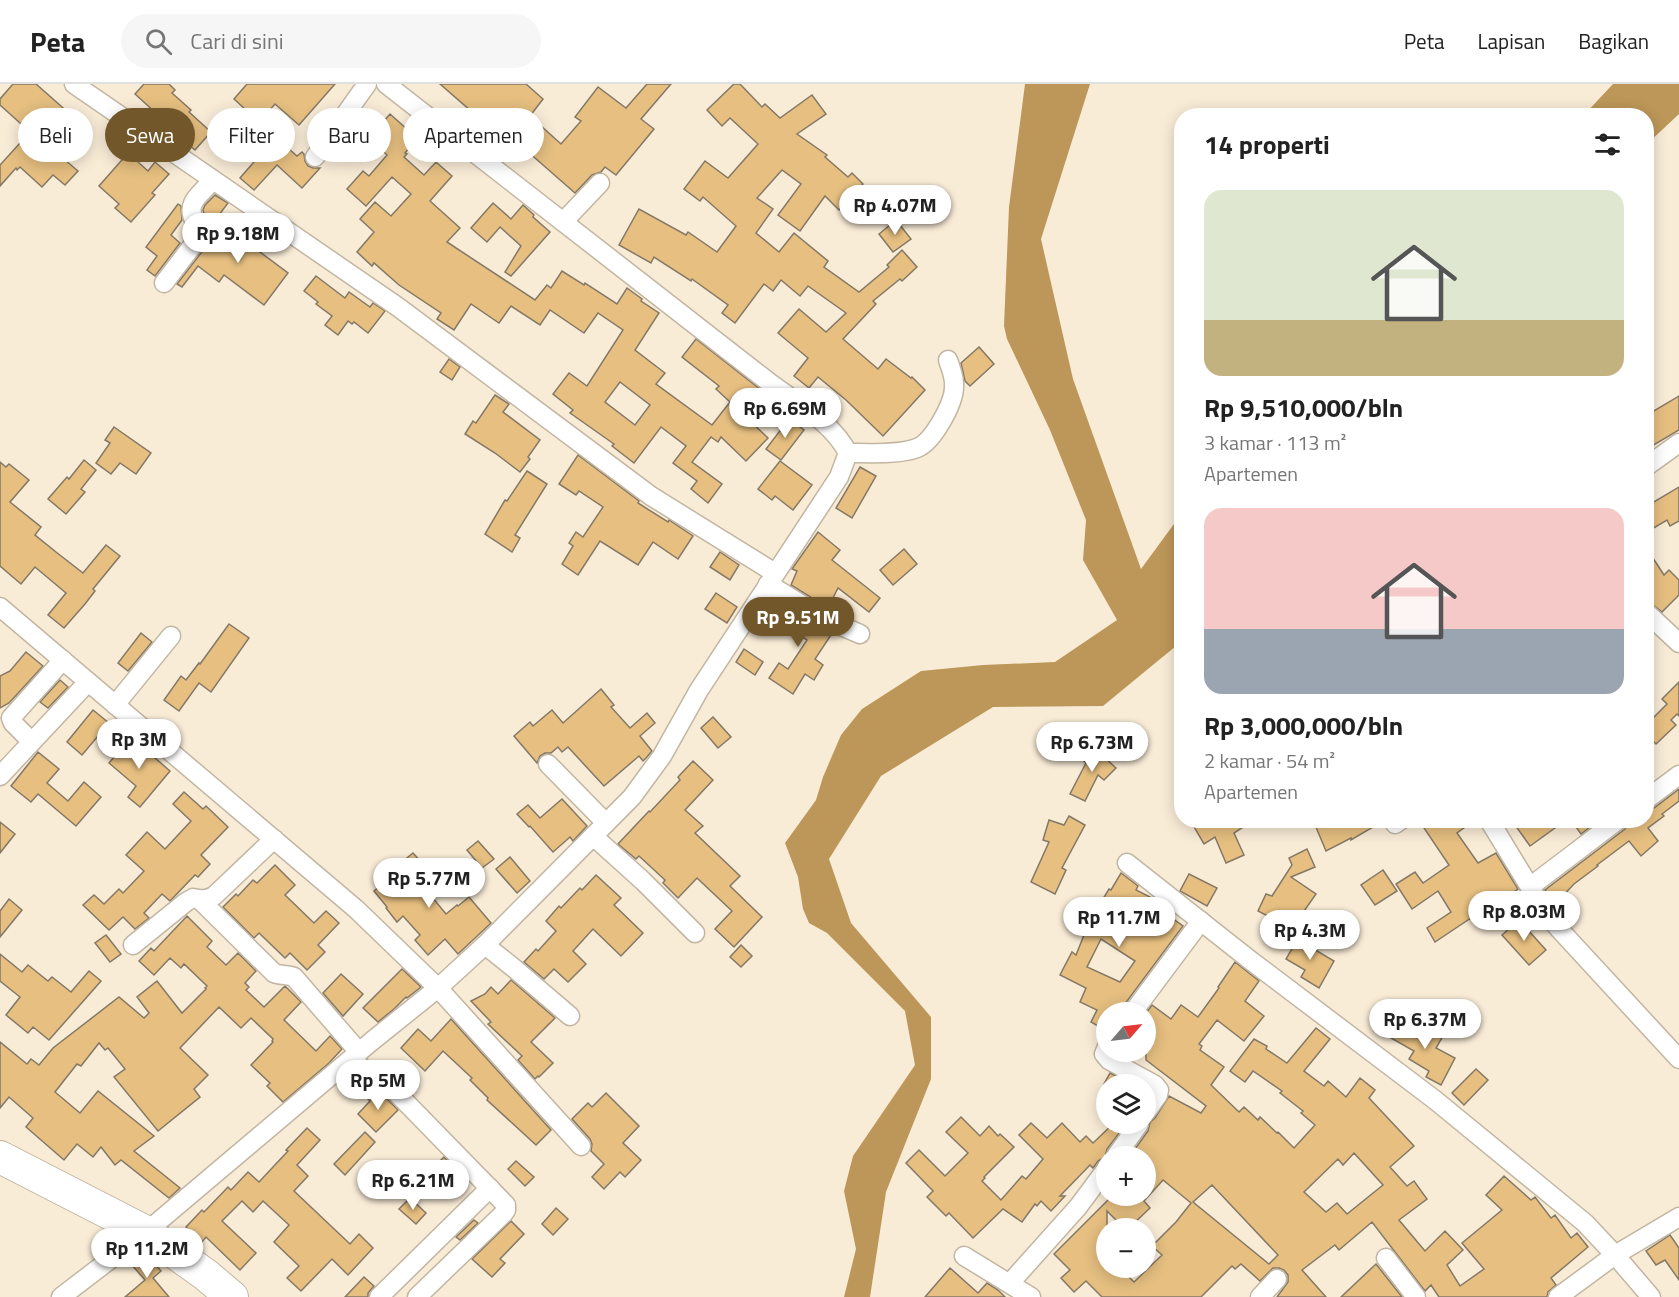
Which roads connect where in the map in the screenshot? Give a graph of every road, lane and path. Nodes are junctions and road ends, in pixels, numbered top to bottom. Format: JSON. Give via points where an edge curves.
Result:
{"nodes":[{"id":1,"x":74,"y":84,"type":"edge"},
{"id":2,"x":367,"y":84,"type":"edge"},
{"id":3,"x":386,"y":84,"type":"edge"},
{"id":4,"x":350,"y":108,"type":"edge"},
{"id":5,"x":213,"y":180,"type":"junction"},
{"id":6,"x":600,"y":183,"type":"dead end"},
{"id":7,"x":563,"y":222,"type":"junction"},
{"id":8,"x":164,"y":283,"type":"dead end"},
{"id":9,"x":948,"y":360,"type":"dead end"},
{"id":10,"x":1679,"y":443,"type":"edge"},
{"id":11,"x":848,"y":453,"type":"junction"},
{"id":12,"x":1654,"y":461,"type":"edge"},
{"id":13,"x":772,"y":579,"type":"junction"},
{"id":14,"x":0,"y":607,"type":"edge"},
{"id":15,"x":1654,"y":620,"type":"edge"},
{"id":16,"x":860,"y":634,"type":"dead end"},
{"id":17,"x":171,"y":636,"type":"dead end"},
{"id":18,"x":1679,"y":643,"type":"edge"},
{"id":19,"x":63,"y":660,"type":"junction"},
{"id":20,"x":88,"y":682,"type":"junction"},
{"id":21,"x":115,"y":705,"type":"junction"},
{"id":22,"x":32,"y":742,"type":"junction"},
{"id":23,"x":548,"y":764,"type":"dead end"},
{"id":24,"x":1679,"y":775,"type":"edge"},
{"id":25,"x":0,"y":776,"type":"edge"},
{"id":26,"x":1654,"y":794,"type":"edge"},
{"id":27,"x":1494,"y":828,"type":"edge"},
{"id":28,"x":1607,"y":828,"type":"edge"},
{"id":29,"x":599,"y":829,"type":"junction"},
{"id":30,"x":274,"y":839,"type":"junction"},
{"id":31,"x":1127,"y":863,"type":"dead end"},
{"id":32,"x":1531,"y":886,"type":"junction"},
{"id":33,"x":201,"y":900,"type":"junction"},
{"id":34,"x":1202,"y":921,"type":"junction"},
{"id":35,"x":695,"y":933,"type":"dead end"},
{"id":36,"x":133,"y":945,"type":"dead end"},
{"id":37,"x":485,"y":945,"type":"junction"},
{"id":38,"x":438,"y":988,"type":"junction"},
{"id":39,"x":1141,"y":1002,"type":"edge"},
{"id":40,"x":570,"y":1016,"type":"dead end"},
{"id":41,"x":356,"y":1055,"type":"junction"},
{"id":42,"x":1679,"y":1059,"type":"edge"},
{"id":43,"x":1113,"y":1062,"type":"edge"},
{"id":44,"x":1135,"y":1074,"type":"edge"},
{"id":45,"x":581,"y":1146,"type":"dead end"},
{"id":46,"x":0,"y":1157,"type":"edge"},
{"id":47,"x":1096,"y":1183,"type":"edge"},
{"id":48,"x":490,"y":1188,"type":"junction"},
{"id":49,"x":1677,"y":1222,"type":"edge"},
{"id":50,"x":146,"y":1232,"type":"junction"},
{"id":51,"x":1616,"y":1255,"type":"junction"},
{"id":52,"x":964,"y":1256,"type":"dead end"},
{"id":53,"x":1386,"y":1258,"type":"dead end"},
{"id":54,"x":1277,"y":1279,"type":"dead end"},
{"id":55,"x":1010,"y":1283,"type":"junction"},
{"id":56,"x":61,"y":1297,"type":"edge"},
{"id":57,"x":232,"y":1297,"type":"edge"},
{"id":58,"x":379,"y":1297,"type":"edge"},
{"id":59,"x":417,"y":1297,"type":"edge"},
{"id":60,"x":1031,"y":1297,"type":"edge"},
{"id":61,"x":1260,"y":1297,"type":"edge"},
{"id":62,"x":1416,"y":1297,"type":"edge"},
{"id":63,"x":1558,"y":1297,"type":"edge"},
{"id":64,"x":1651,"y":1297,"type":"edge"}],
"edges":[{"from":1,"to":5,"type":"street"},
{"from":2,"to":4,"type":"street"},
{"from":3,"to":7,"type":"street"},
{"from":5,"to":8,"type":"street","via":[[191,204],[199,237]]},
{"from":5,"to":13,"type":"street","via":[[398,307],[651,496]]},
{"from":6,"to":7,"type":"street"},
{"from":7,"to":11,"type":"street","via":[[819,419],[841,440]]},
{"from":9,"to":11,"type":"street","via":[[953,398],[925,443],[891,453]]},
{"from":10,"to":12,"type":"street"},
{"from":11,"to":13,"type":"street","via":[[839,477]]},
{"from":13,"to":16,"type":"street","via":[[825,619]]},
{"from":13,"to":29,"type":"street","via":[[703,684],[662,756],[632,797]]},
{"from":14,"to":19,"type":"street"},
{"from":15,"to":18,"type":"street"},
{"from":17,"to":21,"type":"street"},
{"from":19,"to":20,"type":"street"},
{"from":19,"to":22,"type":"street","via":[[11,717]]},
{"from":20,"to":21,"type":"street"},
{"from":20,"to":22,"type":"street"},
{"from":21,"to":30,"type":"street"},
{"from":22,"to":25,"type":"street"},
{"from":23,"to":29,"type":"street"},
{"from":24,"to":26,"type":"street"},
{"from":27,"to":32,"type":"street"},
{"from":28,"to":32,"type":"street"},
{"from":29,"to":35,"type":"street"},
{"from":29,"to":37,"type":"street"},
{"from":30,"to":33,"type":"street","via":[[214,896]]},
{"from":30,"to":38,"type":"street","via":[[357,909]]},
{"from":31,"to":34,"type":"street"},
{"from":32,"to":42,"type":"street","via":[[1560,930]]},
{"from":33,"to":36,"type":"street","via":[[186,902]]},
{"from":33,"to":41,"type":"street","via":[[274,973],[294,977]]},
{"from":34,"to":39,"type":"street"},
{"from":34,"to":51,"type":"street","via":[[1435,1100],[1585,1223]]},
{"from":37,"to":38,"type":"street"},
{"from":37,"to":40,"type":"street"},
{"from":38,"to":41,"type":"street"},
{"from":38,"to":45,"type":"street"},
{"from":41,"to":48,"type":"street","via":[[367,1073],[387,1083]]},
{"from":41,"to":50,"type":"street"},
{"from":43,"to":44,"type":"street"},
{"from":46,"to":50,"type":"highway"},
{"from":47,"to":55,"type":"street"},
{"from":48,"to":58,"type":"street"},
{"from":48,"to":59,"type":"street","via":[[506,1205],[504,1213]]},
{"from":49,"to":51,"type":"street"},
{"from":50,"to":56,"type":"street"},
{"from":50,"to":57,"type":"highway"},
{"from":51,"to":63,"type":"street"},
{"from":51,"to":64,"type":"street"},
{"from":52,"to":55,"type":"street"},
{"from":53,"to":62,"type":"street"},
{"from":54,"to":61,"type":"street"},
{"from":55,"to":60,"type":"street"}]}
